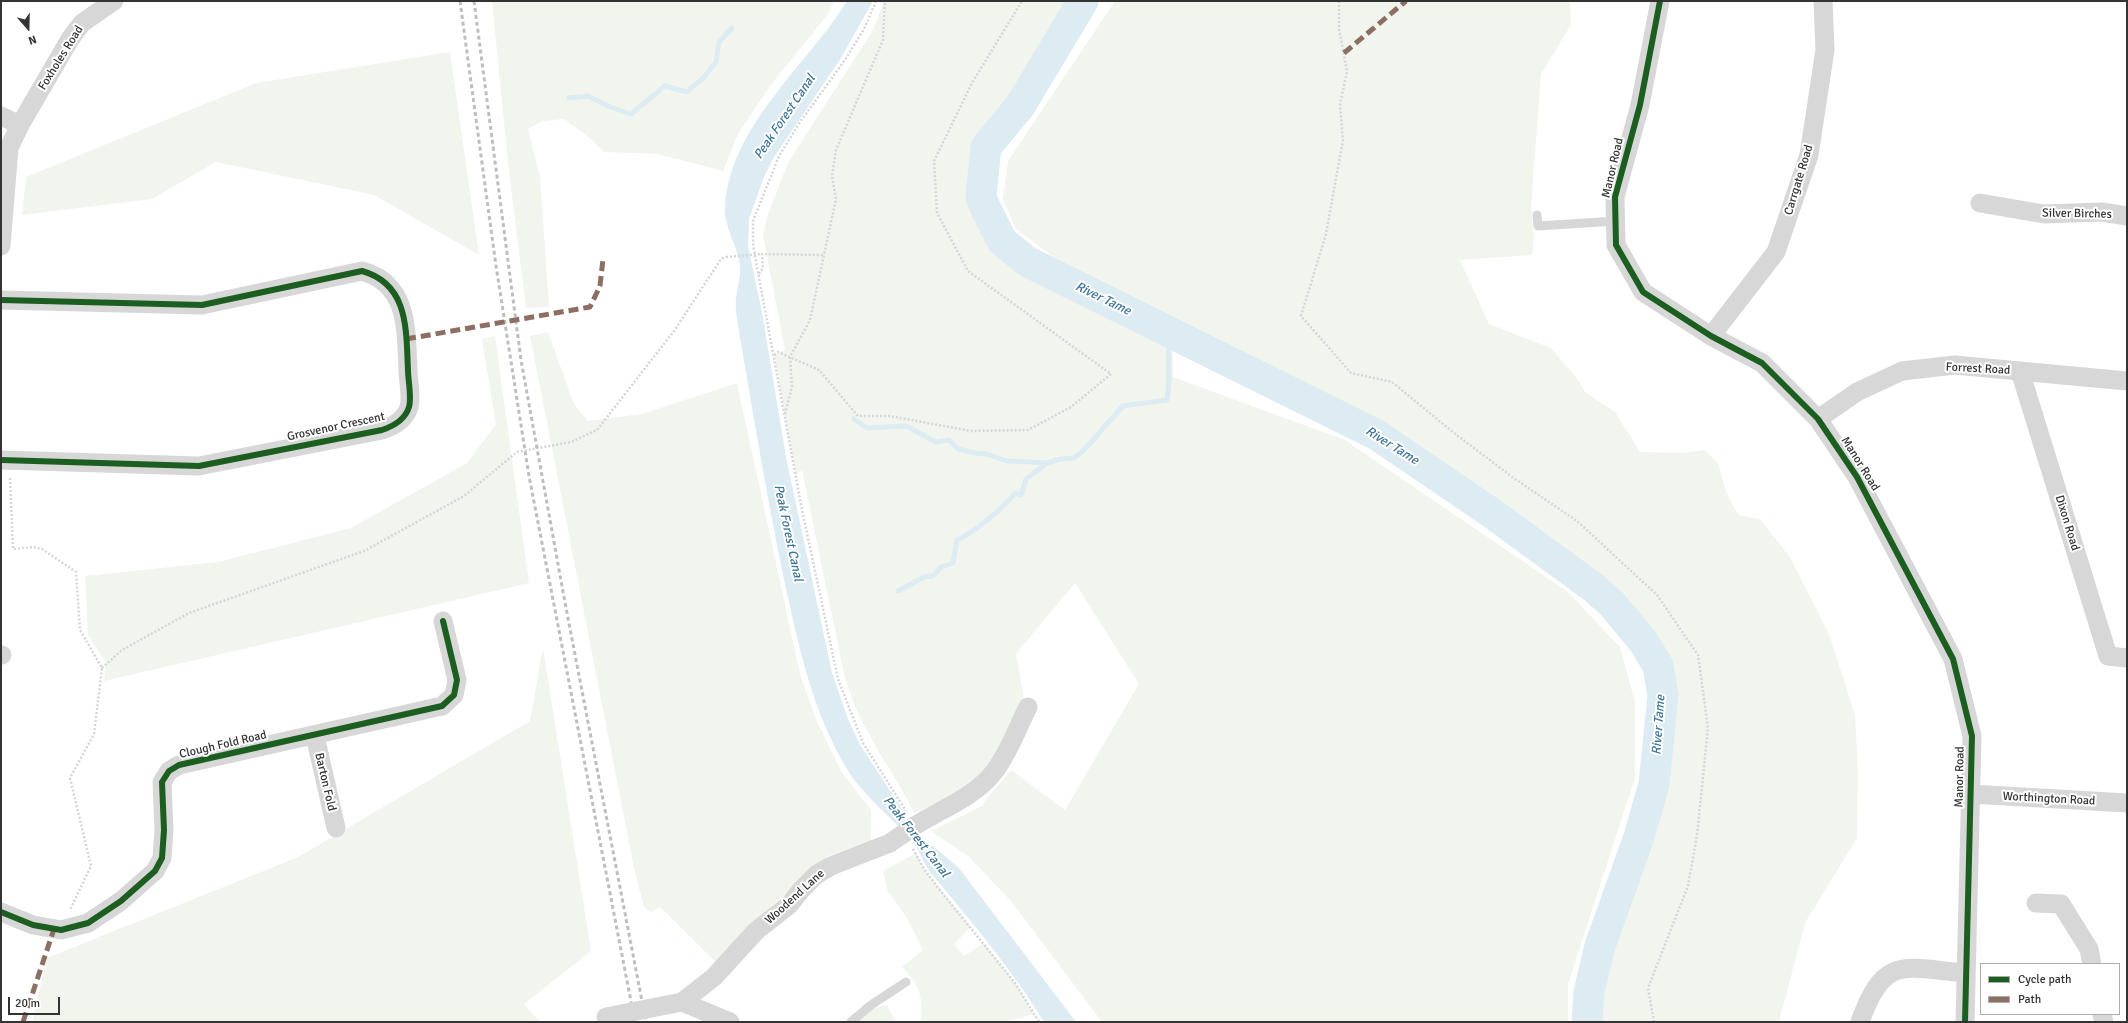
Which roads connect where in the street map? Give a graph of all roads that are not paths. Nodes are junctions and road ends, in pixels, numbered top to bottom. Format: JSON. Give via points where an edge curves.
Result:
{"nodes":[{"id":1,"x":114,"y":1,"type":"edge"},
{"id":2,"x":1660,"y":1,"type":"edge"},
{"id":3,"x":1823,"y":1,"type":"edge"},
{"id":4,"x":1,"y":116,"type":"edge"},
{"id":5,"x":20,"y":126,"type":"junction"},
{"id":6,"x":1980,"y":203,"type":"dead end"},
{"id":7,"x":1537,"y":215,"type":"dead end"},
{"id":8,"x":2127,"y":216,"type":"edge"},
{"id":9,"x":1616,"y":221,"type":"junction"},
{"id":10,"x":1,"y":246,"type":"edge"},
{"id":11,"x":1,"y":300,"type":"edge"},
{"id":12,"x":1711,"y":336,"type":"junction"},
{"id":13,"x":2020,"y":371,"type":"junction"},
{"id":14,"x":2127,"y":381,"type":"edge"},
{"id":15,"x":1818,"y":419,"type":"junction"},
{"id":16,"x":7,"y":460,"type":"edge"},
{"id":17,"x":443,"y":621,"type":"dead end"},
{"id":18,"x":2127,"y":658,"type":"edge"},
{"id":19,"x":1028,"y":707,"type":"dead end"},
{"id":20,"x":315,"y":736,"type":"junction"},
{"id":21,"x":1971,"y":794,"type":"junction"},
{"id":22,"x":2127,"y":803,"type":"edge"},
{"id":23,"x":336,"y":828,"type":"dead end"},
{"id":24,"x":2036,"y":903,"type":"dead end"},
{"id":25,"x":1,"y":912,"type":"edge"},
{"id":26,"x":2092,"y":963,"type":"edge"},
{"id":27,"x":1966,"y":973,"type":"junction"},
{"id":28,"x":906,"y":982,"type":"dead end"},
{"id":29,"x":682,"y":1002,"type":"junction"},
{"id":30,"x":604,"y":1020,"type":"edge"},
{"id":31,"x":730,"y":1022,"type":"edge"},
{"id":32,"x":851,"y":1022,"type":"edge"},
{"id":33,"x":1860,"y":1022,"type":"edge"},
{"id":34,"x":1965,"y":1022,"type":"edge"}],
"edges":[{"from":1,"to":5,"type":"street","name":"Foxholes Road","via":[[82,23],[70,39]]},
{"from":2,"to":9,"type":"street","name":"Manor Road","via":[[1640,105],[1615,197]]},
{"from":3,"to":12,"type":"street","name":"Carrgate Road","via":[[1825,50],[1807,162],[1776,252]]},
{"from":4,"to":5,"type":"street"},
{"from":5,"to":10,"type":"street","name":"Foxholes Road","via":[[9,148]]},
{"from":6,"to":8,"type":"street","name":"Silver Birches","via":[[2044,214],[2102,212]]},
{"from":7,"to":9,"type":"lane","via":[[1538,226]]},
{"from":9,"to":12,"type":"street","name":"Manor Road","via":[[1616,244],[1643,292]]},
{"from":11,"to":16,"type":"street","name":"Grosvenor Crescent","via":[[202,305],[362,271],[376,275],[392,289],[400,305],[406,340],[409,406],[402,419],[394,426],[382,430],[199,466]]},
{"from":12,"to":15,"type":"street","name":"Manor Road","via":[[1762,363]]},
{"from":13,"to":14,"type":"street","name":"Forrest Road"},
{"from":13,"to":15,"type":"street","name":"Forrest Road","via":[[1955,365],[1902,371],[1857,392]]},
{"from":13,"to":18,"type":"street","name":"Dixon Road","via":[[2108,656]]},
{"from":15,"to":21,"type":"street","name":"Manor Road","via":[[1857,477],[1953,659],[1972,736]]},
{"from":17,"to":20,"type":"street","name":"Clough Fold Road","via":[[457,680],[454,695],[449,701],[442,706]]},
{"from":19,"to":29,"type":"street","name":"Woodend Lane","bridge":true,"via":[[1011,744],[993,773],[968,795],[916,817],[890,843],[831,866],[816,876],[789,905],[756,931],[714,976]]},
{"from":20,"to":23,"type":"street","name":"Barton Fold"},
{"from":20,"to":25,"type":"street","name":"Clough Fold Road","via":[[179,765],[170,771],[162,782],[162,858],[155,871],[121,901],[88,923],[61,930],[32,925]]},
{"from":21,"to":22,"type":"street","name":"Worthington Road"},
{"from":21,"to":27,"type":"street","name":"Manor Road"},
{"from":24,"to":26,"type":"street","via":[[2060,904],[2089,949]]},
{"from":27,"to":33,"type":"street","via":[[1905,968],[1886,974],[1871,995]]},
{"from":27,"to":34,"type":"street","name":"Manor Road"},
{"from":28,"to":32,"type":"lane"},
{"from":29,"to":30,"type":"street","name":"Woodend Lane","bridge":true},
{"from":29,"to":31,"type":"street"}]}
